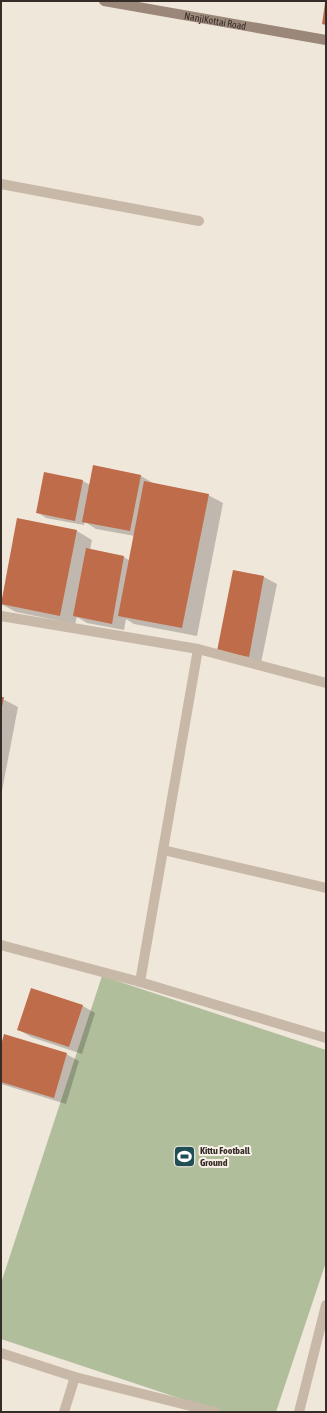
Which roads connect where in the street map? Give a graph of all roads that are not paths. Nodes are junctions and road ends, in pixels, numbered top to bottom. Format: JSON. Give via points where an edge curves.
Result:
{"nodes":[{"id":1,"x":104,"y":1,"type":"edge"},
{"id":2,"x":326,"y":40,"type":"edge"},
{"id":3,"x":1,"y":184,"type":"edge"},
{"id":4,"x":199,"y":221,"type":"dead end"},
{"id":5,"x":1,"y":616,"type":"edge"},
{"id":6,"x":198,"y":650,"type":"junction"},
{"id":7,"x":326,"y":683,"type":"edge"},
{"id":8,"x":163,"y":850,"type":"junction"},
{"id":9,"x":326,"y":888,"type":"edge"},
{"id":10,"x":1,"y":945,"type":"edge"},
{"id":11,"x":140,"y":982,"type":"junction"},
{"id":12,"x":326,"y":1038,"type":"edge"},
{"id":13,"x":326,"y":1308,"type":"edge"},
{"id":14,"x":1,"y":1353,"type":"edge"},
{"id":15,"x":75,"y":1377,"type":"junction"},
{"id":16,"x":64,"y":1412,"type":"edge"},
{"id":17,"x":216,"y":1412,"type":"edge"},
{"id":18,"x":299,"y":1412,"type":"edge"}],
"edges":[{"from":1,"to":2,"type":"main road","name":"NanjiKottai Road"},
{"from":3,"to":4,"type":"street"},
{"from":5,"to":6,"type":"street"},
{"from":6,"to":7,"type":"street"},
{"from":6,"to":8,"type":"street"},
{"from":8,"to":9,"type":"street"},
{"from":8,"to":11,"type":"street"},
{"from":10,"to":11,"type":"street"},
{"from":11,"to":12,"type":"street"},
{"from":13,"to":18,"type":"street"},
{"from":14,"to":15,"type":"street"},
{"from":15,"to":16,"type":"street"},
{"from":15,"to":17,"type":"street"}]}
